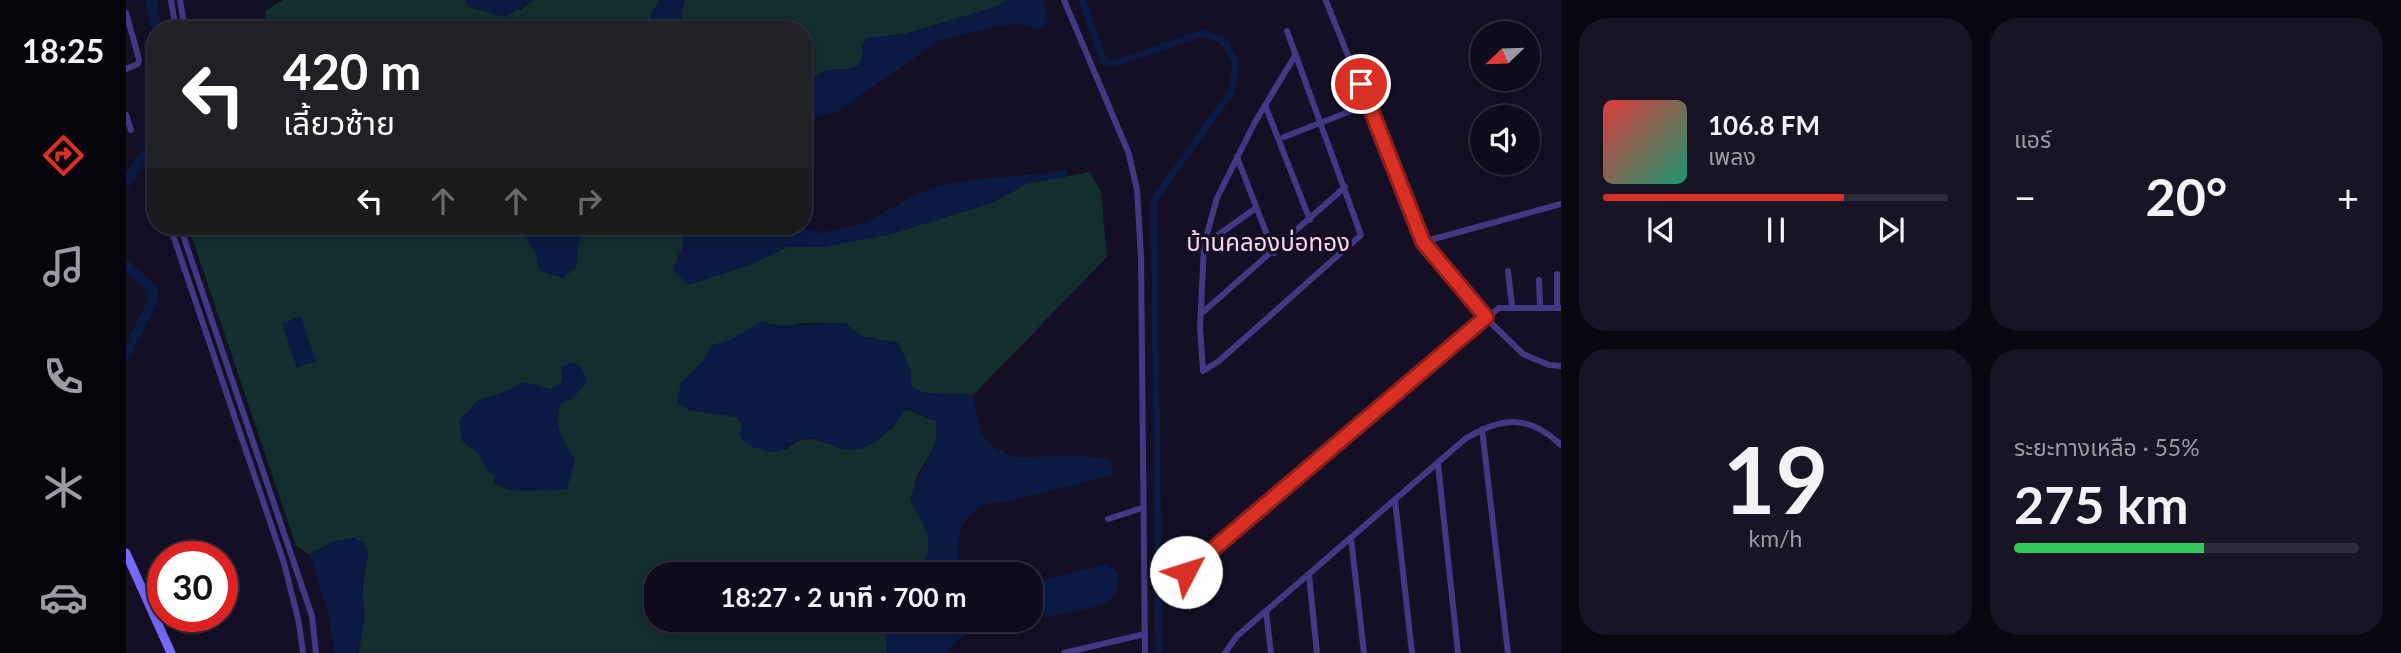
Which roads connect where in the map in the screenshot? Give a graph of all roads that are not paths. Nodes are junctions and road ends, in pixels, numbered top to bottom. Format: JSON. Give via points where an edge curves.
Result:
{"nodes":[{"id":1,"x":171,"y":0,"type":"edge"},
{"id":2,"x":180,"y":0,"type":"edge"},
{"id":3,"x":1064,"y":0,"type":"edge"},
{"id":4,"x":1326,"y":1,"type":"edge"},
{"id":5,"x":126,"y":13,"type":"edge"},
{"id":6,"x":174,"y":21,"type":"edge"},
{"id":7,"x":183,"y":21,"type":"edge"},
{"id":8,"x":1287,"y":31,"type":"dead end"},
{"id":9,"x":1296,"y":54,"type":"junction"},
{"id":10,"x":126,"y":69,"type":"edge"},
{"id":11,"x":1369,"y":104,"type":"junction"},
{"id":12,"x":1265,"y":105,"type":"junction"},
{"id":13,"x":126,"y":114,"type":"edge"},
{"id":14,"x":1321,"y":121,"type":"junction"},
{"id":15,"x":131,"y":130,"type":"dead end"},
{"id":16,"x":1284,"y":137,"type":"dead end"},
{"id":17,"x":1237,"y":157,"type":"junction"},
{"id":18,"x":1345,"y":187,"type":"junction"},
{"id":19,"x":1561,"y":204,"type":"edge"},
{"id":20,"x":1256,"y":208,"type":"junction"},
{"id":21,"x":1310,"y":220,"type":"junction"},
{"id":22,"x":173,"y":235,"type":"edge"},
{"id":23,"x":183,"y":235,"type":"edge"},
{"id":24,"x":1423,"y":242,"type":"junction"},
{"id":25,"x":1205,"y":245,"type":"junction"},
{"id":26,"x":1274,"y":253,"type":"junction"},
{"id":27,"x":1508,"y":271,"type":"dead end"},
{"id":28,"x":1558,"y":274,"type":"dead end"},
{"id":29,"x":1539,"y":280,"type":"dead end"},
{"id":30,"x":1512,"y":306,"type":"junction"},
{"id":31,"x":1539,"y":307,"type":"junction"},
{"id":32,"x":1559,"y":308,"type":"edge"},
{"id":33,"x":1202,"y":313,"type":"junction"},
{"id":34,"x":1486,"y":317,"type":"junction"},
{"id":35,"x":1561,"y":366,"type":"edge"},
{"id":36,"x":1482,"y":429,"type":"junction"},
{"id":37,"x":1561,"y":445,"type":"edge"},
{"id":38,"x":1438,"y":464,"type":"junction"},
{"id":39,"x":1395,"y":500,"type":"junction"},
{"id":40,"x":1142,"y":508,"type":"junction"},
{"id":41,"x":1108,"y":519,"type":"dead end"},
{"id":42,"x":1351,"y":538,"type":"junction"},
{"id":43,"x":126,"y":553,"type":"edge"},
{"id":44,"x":1186,"y":572,"type":"dead end"},
{"id":45,"x":1309,"y":575,"type":"junction"},
{"id":46,"x":1266,"y":611,"type":"junction"},
{"id":47,"x":1145,"y":634,"type":"junction"},
{"id":48,"x":171,"y":653,"type":"edge"},
{"id":49,"x":303,"y":653,"type":"edge"},
{"id":50,"x":316,"y":653,"type":"edge"},
{"id":51,"x":1064,"y":653,"type":"edge"},
{"id":52,"x":1145,"y":653,"type":"edge"},
{"id":53,"x":1225,"y":653,"type":"edge"},
{"id":54,"x":1271,"y":653,"type":"edge"},
{"id":55,"x":1317,"y":653,"type":"edge"},
{"id":56,"x":1364,"y":653,"type":"edge"},
{"id":57,"x":1412,"y":653,"type":"edge"},
{"id":58,"x":1458,"y":653,"type":"edge"},
{"id":59,"x":1508,"y":653,"type":"edge"}],
"edges":[{"from":1,"to":6,"type":"street"},
{"from":2,"to":7,"type":"street"},
{"from":3,"to":40,"type":"street","via":[[1129,154],[1138,190]]},
{"from":4,"to":11,"type":"street"},
{"from":5,"to":10,"type":"street","via":[[139,59]]},
{"from":8,"to":9,"type":"street"},
{"from":9,"to":12,"type":"street"},
{"from":9,"to":14,"type":"street"},
{"from":11,"to":14,"type":"street"},
{"from":11,"to":24,"type":"street"},
{"from":12,"to":17,"type":"street"},
{"from":12,"to":21,"type":"street"},
{"from":13,"to":15,"type":"street"},
{"from":14,"to":16,"type":"street"},
{"from":14,"to":18,"type":"street"},
{"from":17,"to":20,"type":"street"},
{"from":17,"to":25,"type":"street","via":[[1217,198]]},
{"from":18,"to":21,"type":"street"},
{"from":18,"to":33,"type":"street","via":[[1360,239],[1205,371],[1200,367]]},
{"from":19,"to":24,"type":"street"},
{"from":20,"to":25,"type":"street"},
{"from":20,"to":26,"type":"street"},
{"from":21,"to":26,"type":"street"},
{"from":22,"to":49,"type":"street","via":[[284,563]]},
{"from":23,"to":50,"type":"street","via":[[312,616]]},
{"from":24,"to":34,"type":"street"},
{"from":25,"to":33,"type":"street"},
{"from":26,"to":33,"type":"street"},
{"from":27,"to":30,"type":"street"},
{"from":28,"to":32,"type":"street"},
{"from":29,"to":31,"type":"street"},
{"from":30,"to":31,"type":"street"},
{"from":30,"to":34,"type":"street"},
{"from":31,"to":32,"type":"street"},
{"from":34,"to":35,"type":"street","via":[[1523,354]]},
{"from":34,"to":44,"type":"street"},
{"from":36,"to":37,"type":"street","via":[[1529,423],[1543,428]]},
{"from":36,"to":38,"type":"street"},
{"from":36,"to":59,"type":"street"},
{"from":38,"to":39,"type":"street"},
{"from":38,"to":58,"type":"street"},
{"from":39,"to":42,"type":"street"},
{"from":39,"to":57,"type":"street"},
{"from":40,"to":41,"type":"street"},
{"from":40,"to":47,"type":"street"},
{"from":42,"to":45,"type":"street"},
{"from":42,"to":56,"type":"street"},
{"from":43,"to":48,"type":"street"},
{"from":45,"to":46,"type":"street"},
{"from":45,"to":55,"type":"street"},
{"from":46,"to":53,"type":"street"},
{"from":46,"to":54,"type":"street"},
{"from":47,"to":51,"type":"street"},
{"from":47,"to":52,"type":"street"}]}
